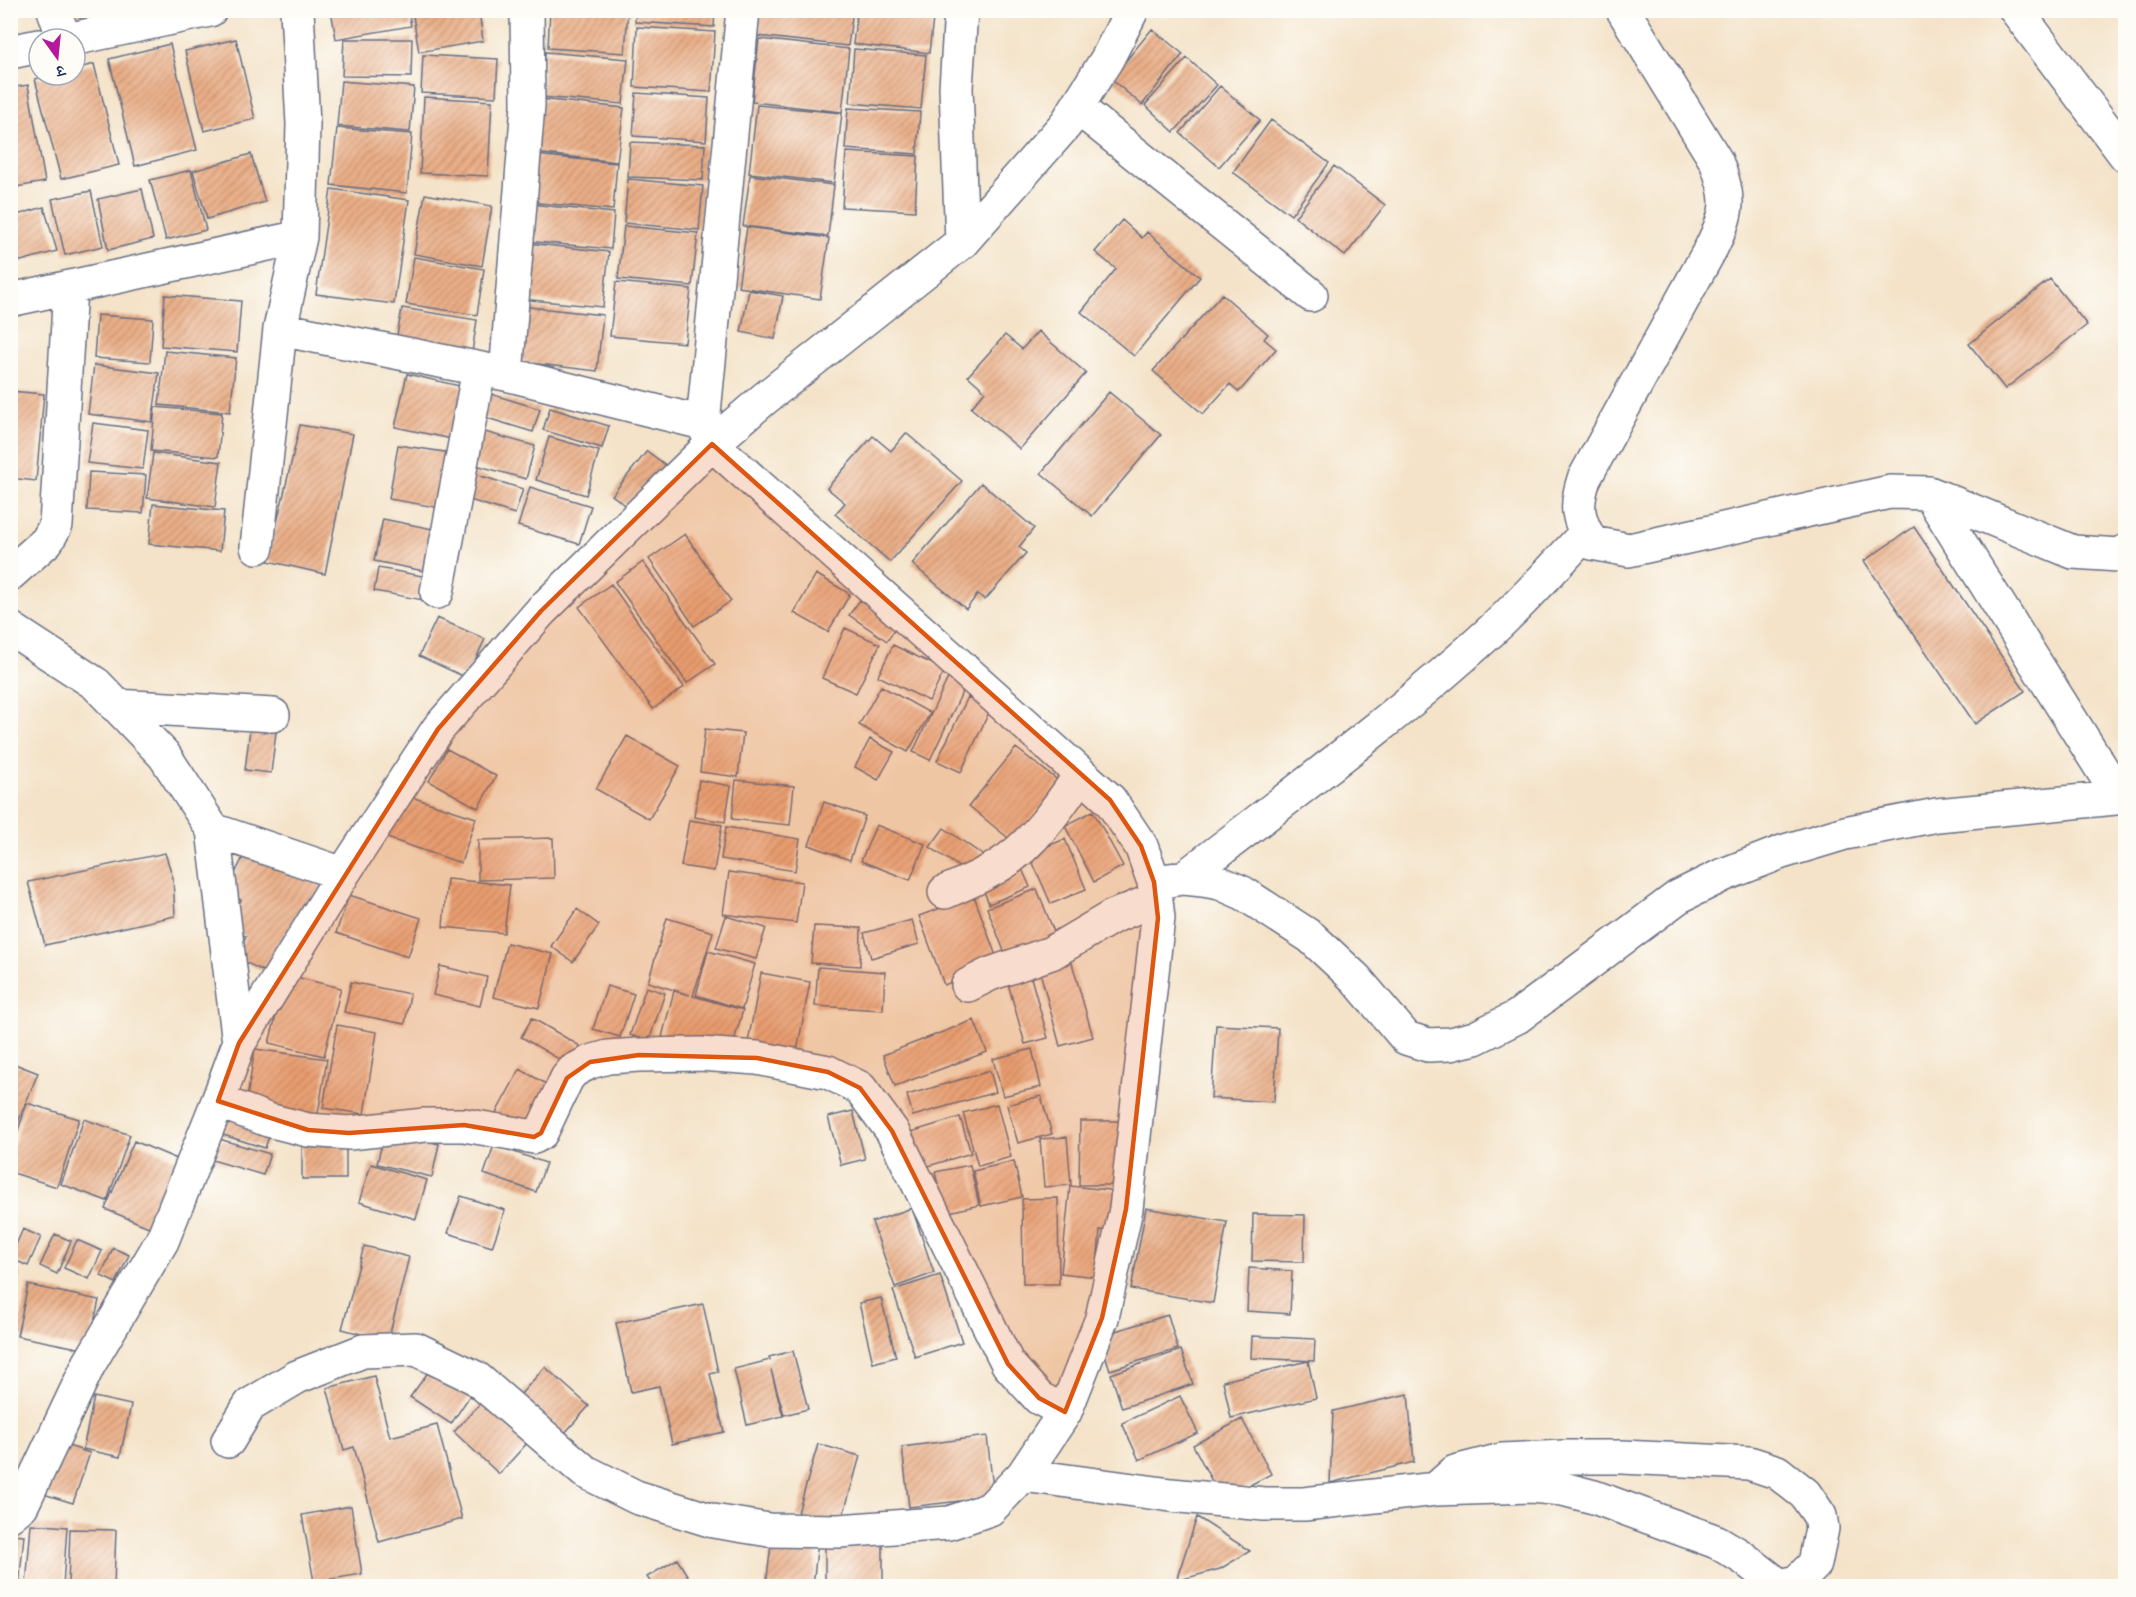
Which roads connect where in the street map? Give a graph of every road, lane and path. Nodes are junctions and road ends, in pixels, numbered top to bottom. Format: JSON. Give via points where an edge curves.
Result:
{"nodes":[{"id":1,"x":54,"y":10,"type":"edge"},
{"id":2,"x":210,"y":10,"type":"edge"},
{"id":3,"x":297,"y":10,"type":"edge"},
{"id":4,"x":528,"y":10,"type":"edge"},
{"id":5,"x":743,"y":10,"type":"edge"},
{"id":6,"x":961,"y":10,"type":"edge"},
{"id":7,"x":1132,"y":10,"type":"edge"},
{"id":8,"x":1623,"y":10,"type":"edge"},
{"id":9,"x":2016,"y":10,"type":"edge"},
{"id":10,"x":59,"y":27,"type":"edge"},
{"id":11,"x":87,"y":36,"type":"edge"},
{"id":12,"x":27,"y":48,"type":"edge"},
{"id":13,"x":10,"y":52,"type":"edge"},
{"id":14,"x":1077,"y":107,"type":"junction"},
{"id":15,"x":2126,"y":156,"type":"edge"},
{"id":16,"x":300,"y":237,"type":"junction"},
{"id":17,"x":962,"y":242,"type":"junction"},
{"id":18,"x":70,"y":288,"type":"junction"},
{"id":19,"x":1311,"y":295,"type":"dead end"},
{"id":20,"x":10,"y":300,"type":"edge"},
{"id":21,"x":280,"y":329,"type":"junction"},
{"id":22,"x":492,"y":371,"type":"junction"},
{"id":23,"x":707,"y":434,"type":"junction"},
{"id":24,"x":1929,"y":494,"type":"junction"},
{"id":25,"x":1586,"y":533,"type":"junction"},
{"id":26,"x":257,"y":547,"type":"dead end"},
{"id":27,"x":2123,"y":557,"type":"edge"},
{"id":28,"x":10,"y":574,"type":"edge"},
{"id":29,"x":437,"y":591,"type":"dead end"},
{"id":30,"x":10,"y":628,"type":"edge"},
{"id":31,"x":116,"y":706,"type":"junction"},
{"id":32,"x":273,"y":715,"type":"dead end"},
{"id":33,"x":1081,"y":774,"type":"junction"},
{"id":34,"x":2123,"y":797,"type":"edge"},
{"id":35,"x":213,"y":830,"type":"junction"},
{"id":36,"x":343,"y":874,"type":"junction"},
{"id":37,"x":1165,"y":886,"type":"junction"},
{"id":38,"x":945,"y":892,"type":"dead end"},
{"id":39,"x":968,"y":985,"type":"dead end"},
{"id":40,"x":239,"y":1043,"type":"junction"},
{"id":41,"x":218,"y":1101,"type":"junction"},
{"id":42,"x":1065,"y":1412,"type":"junction"},
{"id":43,"x":228,"y":1441,"type":"dead end"},
{"id":44,"x":1023,"y":1475,"type":"junction"},
{"id":45,"x":1436,"y":1489,"type":"junction"},
{"id":46,"x":10,"y":1515,"type":"edge"}],
"edges":[{"from":1,"to":10,"type":"street"},
{"from":2,"to":11,"type":"street"},
{"from":3,"to":16,"type":"street","via":[[303,124]]},
{"from":4,"to":22,"type":"street","via":[[528,105]]},
{"from":5,"to":23,"type":"street"},
{"from":6,"to":17,"type":"street","via":[[956,88]]},
{"from":7,"to":14,"type":"street"},
{"from":8,"to":25,"type":"street","via":[[1716,161],[1727,203],[1711,248],[1584,479],[1577,500]]},
{"from":9,"to":15,"type":"street"},
{"from":12,"to":13,"type":"street"},
{"from":14,"to":17,"type":"street"},
{"from":14,"to":19,"type":"street"},
{"from":16,"to":18,"type":"street"},
{"from":16,"to":21,"type":"street"},
{"from":17,"to":23,"type":"street","via":[[764,399]]},
{"from":18,"to":20,"type":"street"},
{"from":18,"to":28,"type":"street","via":[[56,525],[47,541]]},
{"from":21,"to":22,"type":"street"},
{"from":21,"to":26,"type":"street"},
{"from":22,"to":23,"type":"street"},
{"from":22,"to":29,"type":"street"},
{"from":23,"to":33,"type":"street"},
{"from":23,"to":36,"type":"street","via":[[541,611],[438,729]]},
{"from":24,"to":25,"type":"street","via":[[1890,492],[1629,550],[1592,543]]},
{"from":24,"to":27,"type":"street","via":[[2073,552]]},
{"from":24,"to":34,"type":"street"},
{"from":25,"to":37,"type":"street","via":[[1454,664],[1367,735]]},
{"from":30,"to":31,"type":"street","via":[[96,684]]},
{"from":31,"to":32,"type":"street"},
{"from":31,"to":35,"type":"street","via":[[164,755]]},
{"from":33,"to":37,"type":"street","via":[[1110,800]]},
{"from":33,"to":38,"type":"street","via":[[1057,809],[1016,852],[1002,864]]},
{"from":34,"to":37,"type":"street","via":[[1937,815],[1845,833],[1772,856],[1678,897],[1517,1017],[1474,1038],[1450,1044],[1428,1045],[1406,1038],[1356,979],[1311,937],[1243,893],[1220,883]]},
{"from":35,"to":36,"type":"street"},
{"from":35,"to":40,"type":"street"},
{"from":36,"to":40,"type":"street"},
{"from":37,"to":39,"type":"street","via":[[1051,953]]},
{"from":37,"to":42,"type":"street","via":[[1158,918],[1126,1209],[1102,1318]]},
{"from":40,"to":41,"type":"street"},
{"from":41,"to":42,"type":"street","via":[[308,1130],[349,1133],[464,1125],[534,1137],[541,1133],[573,1071],[608,1057],[700,1054],[757,1058],[828,1072],[860,1088],[892,1131],[1008,1364],[1039,1398]]},
{"from":41,"to":46,"type":"street","via":[[162,1241],[88,1364],[22,1505]]},
{"from":42,"to":44,"type":"street"},
{"from":43,"to":44,"type":"street","via":[[250,1405],[297,1377],[363,1351],[416,1349],[476,1378],[584,1471],[636,1497],[713,1521],[781,1530],[839,1531],[949,1523],[990,1509]]},
{"from":44,"to":45,"type":"street","via":[[1264,1504],[1304,1504]]},
{"from":45,"to":45,"type":"street","via":[[1531,1486],[1594,1497],[1716,1542],[1776,1583],[1785,1585],[1797,1581],[1815,1564],[1822,1528],[1820,1516],[1806,1494],[1777,1472],[1749,1463],[1563,1456],[1502,1460],[1455,1472]]}]}
